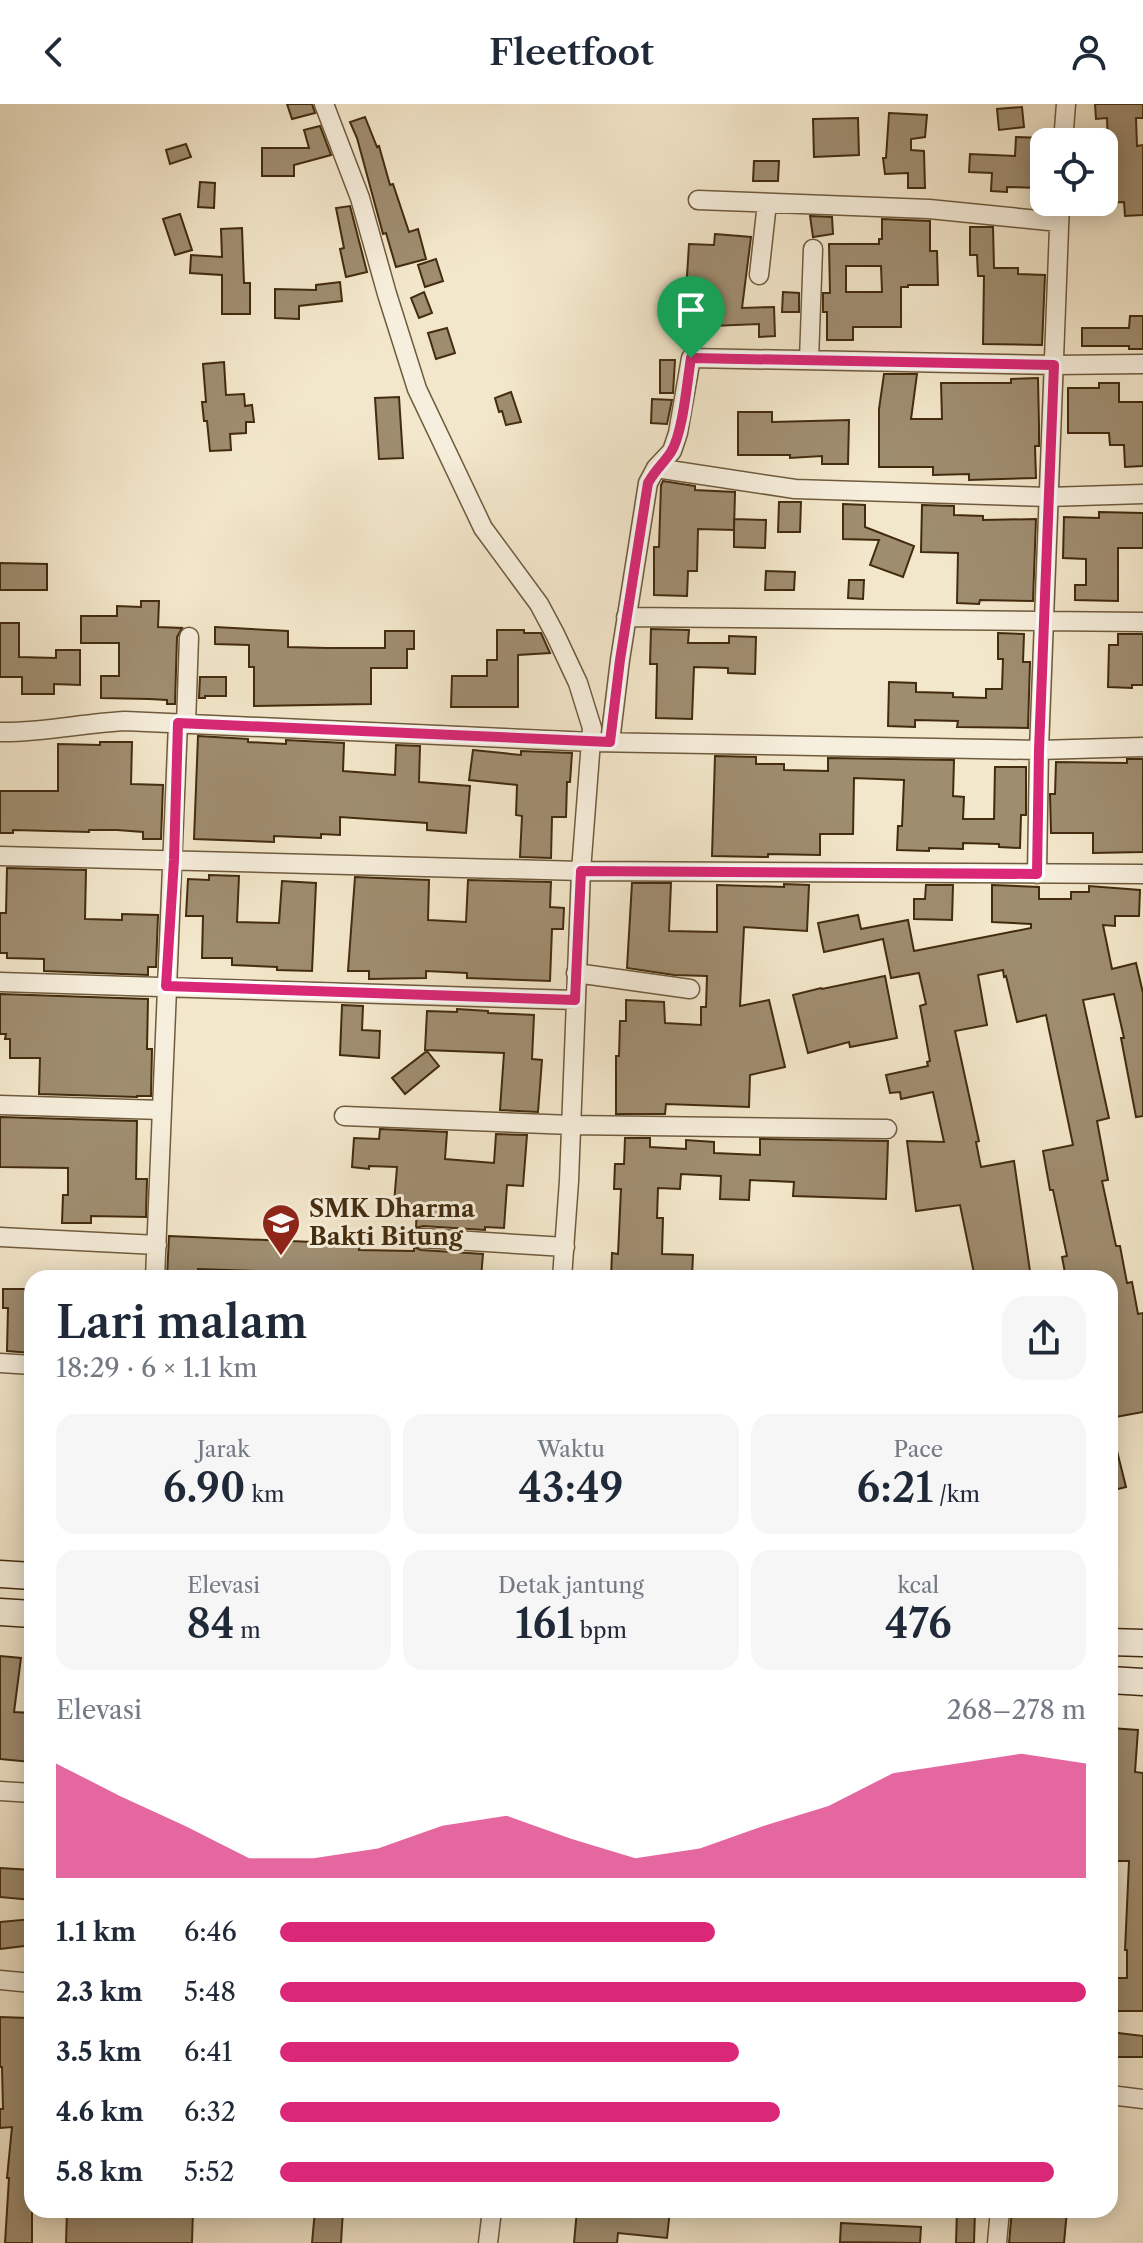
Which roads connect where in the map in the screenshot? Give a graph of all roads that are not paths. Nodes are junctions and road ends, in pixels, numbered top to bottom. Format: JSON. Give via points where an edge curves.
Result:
{"nodes":[{"id":1,"x":324,"y":104,"type":"edge"},
{"id":2,"x":1066,"y":104,"type":"edge"},
{"id":3,"x":1064,"y":128,"type":"edge"},
{"id":4,"x":698,"y":200,"type":"dead end"},
{"id":5,"x":767,"y":203,"type":"junction"},
{"id":6,"x":1059,"y":216,"type":"edge"},
{"id":7,"x":1059,"y":222,"type":"junction"},
{"id":8,"x":813,"y":249,"type":"dead end"},
{"id":9,"x":759,"y":275,"type":"dead end"},
{"id":10,"x":809,"y":360,"type":"junction"},
{"id":11,"x":1143,"y":364,"type":"edge"},
{"id":12,"x":1054,"y":365,"type":"junction"},
{"id":13,"x":656,"y":468,"type":"junction"},
{"id":14,"x":1143,"y":494,"type":"edge"},
{"id":15,"x":1048,"y":497,"type":"junction"},
{"id":16,"x":626,"y":617,"type":"junction"},
{"id":17,"x":1143,"y":622,"type":"edge"},
{"id":18,"x":1045,"y":623,"type":"junction"},
{"id":19,"x":189,"y":637,"type":"dead end"},
{"id":20,"x":182,"y":724,"type":"junction"},
{"id":21,"x":0,"y":732,"type":"edge"},
{"id":22,"x":601,"y":742,"type":"junction"},
{"id":23,"x":1143,"y":747,"type":"edge"},
{"id":24,"x":1039,"y":750,"type":"junction"},
{"id":25,"x":0,"y":856,"type":"edge"},
{"id":26,"x":174,"y":860,"type":"junction"},
{"id":27,"x":581,"y":871,"type":"junction"},
{"id":28,"x":1037,"y":874,"type":"junction"},
{"id":29,"x":1143,"y":874,"type":"edge"},
{"id":30,"x":576,"y":973,"type":"junction"},
{"id":31,"x":0,"y":982,"type":"edge"},
{"id":32,"x":166,"y":986,"type":"junction"},
{"id":33,"x":690,"y":989,"type":"dead end"},
{"id":34,"x":575,"y":1000,"type":"junction"},
{"id":35,"x":0,"y":1105,"type":"edge"},
{"id":36,"x":162,"y":1110,"type":"junction"},
{"id":37,"x":344,"y":1116,"type":"dead end"},
{"id":38,"x":571,"y":1125,"type":"junction"},
{"id":39,"x":887,"y":1129,"type":"dead end"},
{"id":40,"x":0,"y":1237,"type":"edge"},
{"id":41,"x":422,"y":1238,"type":"dead end"},
{"id":42,"x":157,"y":1245,"type":"junction"},
{"id":43,"x":565,"y":1247,"type":"junction"},
{"id":44,"x":155,"y":1270,"type":"edge"},
{"id":45,"x":563,"y":1270,"type":"edge"},
{"id":46,"x":0,"y":1363,"type":"edge"},
{"id":47,"x":24,"y":1364,"type":"edge"},
{"id":48,"x":0,"y":1574,"type":"edge"},
{"id":49,"x":24,"y":1576,"type":"edge"},
{"id":50,"x":0,"y":1612,"type":"edge"},
{"id":51,"x":24,"y":1614,"type":"edge"},
{"id":52,"x":1118,"y":1642,"type":"edge"},
{"id":53,"x":1143,"y":1643,"type":"edge"},
{"id":54,"x":1118,"y":1680,"type":"edge"},
{"id":55,"x":1143,"y":1682,"type":"edge"},
{"id":56,"x":0,"y":1791,"type":"edge"},
{"id":57,"x":24,"y":1792,"type":"edge"},
{"id":58,"x":0,"y":1980,"type":"edge"},
{"id":59,"x":24,"y":1982,"type":"edge"},
{"id":60,"x":1118,"y":2096,"type":"edge"},
{"id":61,"x":1143,"y":2099,"type":"edge"},
{"id":62,"x":491,"y":2218,"type":"edge"},
{"id":63,"x":999,"y":2218,"type":"edge"},
{"id":64,"x":488,"y":2243,"type":"edge"},
{"id":65,"x":997,"y":2243,"type":"edge"}],
"edges":[{"from":1,"to":22,"type":"street","via":[[360,198],[417,389],[483,528],[555,634]]},
{"from":2,"to":3,"type":"street"},
{"from":4,"to":5,"type":"street"},
{"from":5,"to":7,"type":"street","via":[[929,209]]},
{"from":5,"to":9,"type":"street"},
{"from":6,"to":7,"type":"street"},
{"from":7,"to":12,"type":"street"},
{"from":8,"to":10,"type":"street"},
{"from":10,"to":12,"type":"street"},
{"from":10,"to":13,"type":"street","via":[[691,358],[678,433],[672,451]]},
{"from":11,"to":12,"type":"street"},
{"from":12,"to":15,"type":"street"},
{"from":13,"to":15,"type":"street","via":[[795,489]]},
{"from":13,"to":16,"type":"street","via":[[648,483]]},
{"from":14,"to":15,"type":"street"},
{"from":15,"to":18,"type":"street"},
{"from":16,"to":18,"type":"street"},
{"from":16,"to":22,"type":"street"},
{"from":17,"to":18,"type":"street"},
{"from":18,"to":24,"type":"street"},
{"from":19,"to":20,"type":"street"},
{"from":20,"to":21,"type":"street","via":[[101,722]]},
{"from":20,"to":22,"type":"street"},
{"from":20,"to":26,"type":"street"},
{"from":22,"to":24,"type":"street"},
{"from":22,"to":27,"type":"street"},
{"from":23,"to":24,"type":"street"},
{"from":24,"to":28,"type":"street"},
{"from":25,"to":26,"type":"street"},
{"from":26,"to":27,"type":"street"},
{"from":26,"to":32,"type":"street"},
{"from":27,"to":28,"type":"street"},
{"from":27,"to":30,"type":"street"},
{"from":28,"to":29,"type":"street"},
{"from":30,"to":33,"type":"street"},
{"from":30,"to":34,"type":"street"},
{"from":31,"to":32,"type":"street"},
{"from":32,"to":34,"type":"street"},
{"from":32,"to":36,"type":"street"},
{"from":34,"to":38,"type":"street"},
{"from":35,"to":36,"type":"street"},
{"from":36,"to":42,"type":"street"},
{"from":37,"to":38,"type":"street"},
{"from":38,"to":39,"type":"street"},
{"from":38,"to":43,"type":"street"},
{"from":40,"to":42,"type":"street"},
{"from":41,"to":43,"type":"street"},
{"from":42,"to":44,"type":"street"},
{"from":43,"to":45,"type":"street"},
{"from":46,"to":47,"type":"street"},
{"from":48,"to":49,"type":"street"},
{"from":50,"to":51,"type":"street"},
{"from":52,"to":53,"type":"street"},
{"from":54,"to":55,"type":"street"},
{"from":56,"to":57,"type":"street"},
{"from":58,"to":59,"type":"street"},
{"from":60,"to":61,"type":"street"},
{"from":62,"to":64,"type":"street"},
{"from":63,"to":65,"type":"street"}]}
